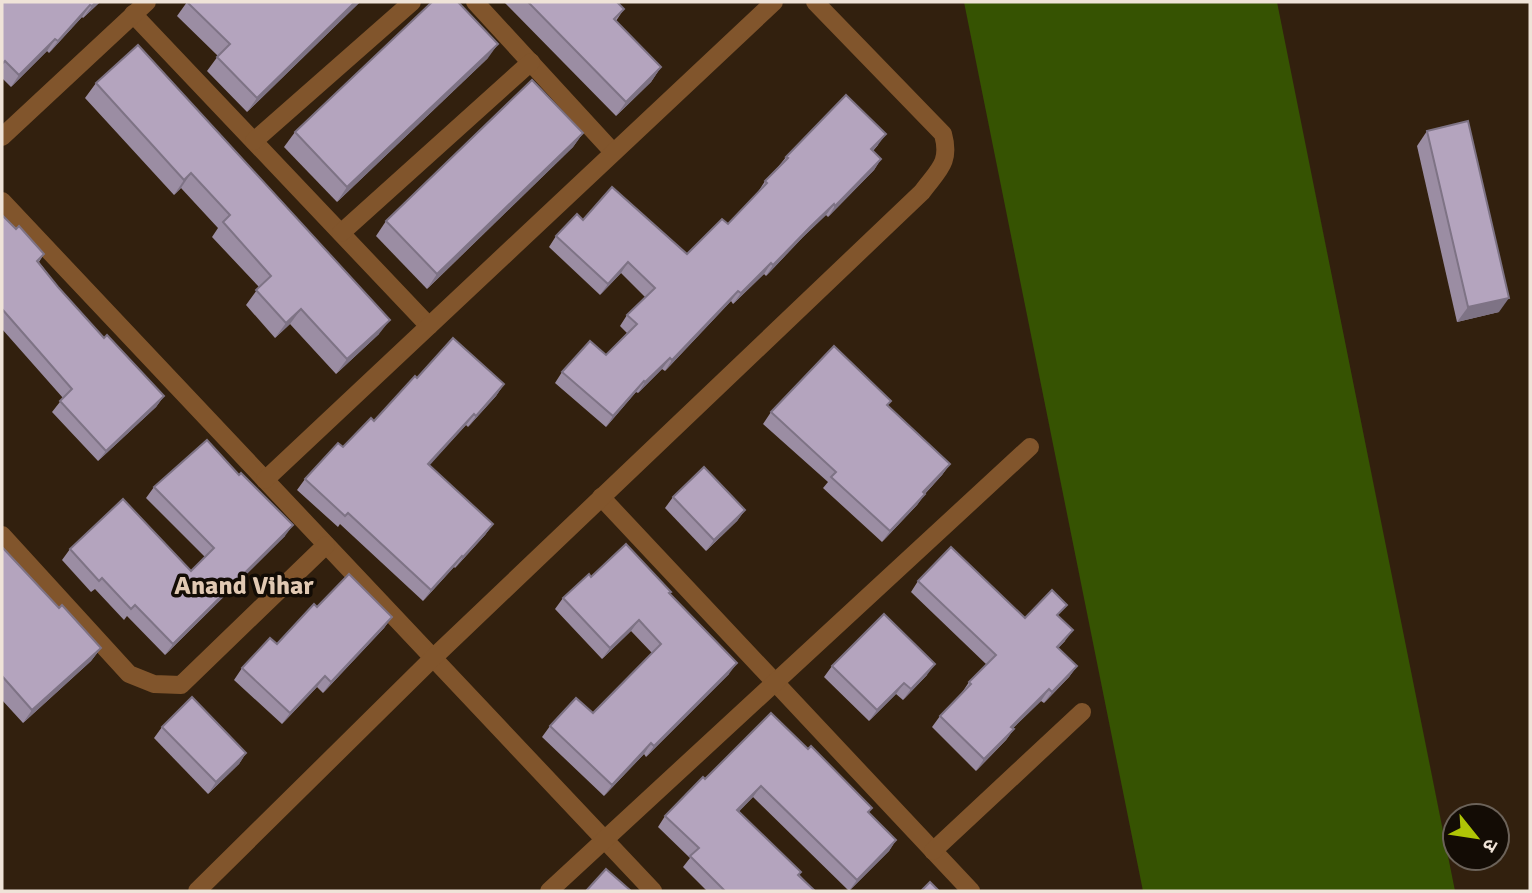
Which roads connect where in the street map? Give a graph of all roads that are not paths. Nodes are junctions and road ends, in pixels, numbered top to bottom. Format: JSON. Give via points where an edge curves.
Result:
{"nodes":[{"id":1,"x":412,"y":2,"type":"edge"},
{"id":2,"x":475,"y":2,"type":"edge"},
{"id":3,"x":774,"y":2,"type":"edge"},
{"id":4,"x":815,"y":2,"type":"edge"},
{"id":5,"x":140,"y":8,"type":"edge"},
{"id":6,"x":531,"y":62,"type":"junction"},
{"id":7,"x":2,"y":137,"type":"edge"},
{"id":8,"x":254,"y":141,"type":"junction"},
{"id":9,"x":614,"y":152,"type":"junction"},
{"id":10,"x":2,"y":201,"type":"edge"},
{"id":11,"x":341,"y":233,"type":"junction"},
{"id":12,"x":429,"y":326,"type":"junction"},
{"id":13,"x":1030,"y":447,"type":"dead end"},
{"id":14,"x":265,"y":480,"type":"junction"},
{"id":15,"x":601,"y":497,"type":"junction"},
{"id":16,"x":2,"y":535,"type":"edge"},
{"id":17,"x":326,"y":545,"type":"junction"},
{"id":18,"x":433,"y":658,"type":"junction"},
{"id":19,"x":775,"y":682,"type":"junction"},
{"id":20,"x":1082,"y":712,"type":"dead end"},
{"id":21,"x":605,"y":840,"type":"junction"},
{"id":22,"x":933,"y":851,"type":"junction"},
{"id":23,"x":197,"y":891,"type":"edge"},
{"id":24,"x":549,"y":891,"type":"edge"},
{"id":25,"x":653,"y":891,"type":"edge"},
{"id":26,"x":971,"y":891,"type":"edge"}],
"edges":[{"from":1,"to":8,"type":"street"},
{"from":2,"to":6,"type":"street"},
{"from":3,"to":9,"type":"street"},
{"from":4,"to":15,"type":"street","via":[[943,134],[945,160],[922,192]]},
{"from":5,"to":7,"type":"street"},
{"from":5,"to":8,"type":"street"},
{"from":6,"to":9,"type":"street"},
{"from":6,"to":11,"type":"street"},
{"from":8,"to":11,"type":"street"},
{"from":9,"to":12,"type":"street"},
{"from":10,"to":14,"type":"street"},
{"from":11,"to":12,"type":"street"},
{"from":12,"to":14,"type":"street"},
{"from":13,"to":19,"type":"street"},
{"from":14,"to":17,"type":"street"},
{"from":15,"to":18,"type":"street"},
{"from":15,"to":19,"type":"street"},
{"from":16,"to":17,"type":"street","via":[[129,674],[153,684],[181,685]]},
{"from":17,"to":18,"type":"street"},
{"from":18,"to":21,"type":"street"},
{"from":18,"to":23,"type":"street"},
{"from":19,"to":21,"type":"street"},
{"from":19,"to":22,"type":"street"},
{"from":20,"to":22,"type":"street"},
{"from":21,"to":24,"type":"street"},
{"from":21,"to":25,"type":"street"},
{"from":22,"to":26,"type":"street"}]}
